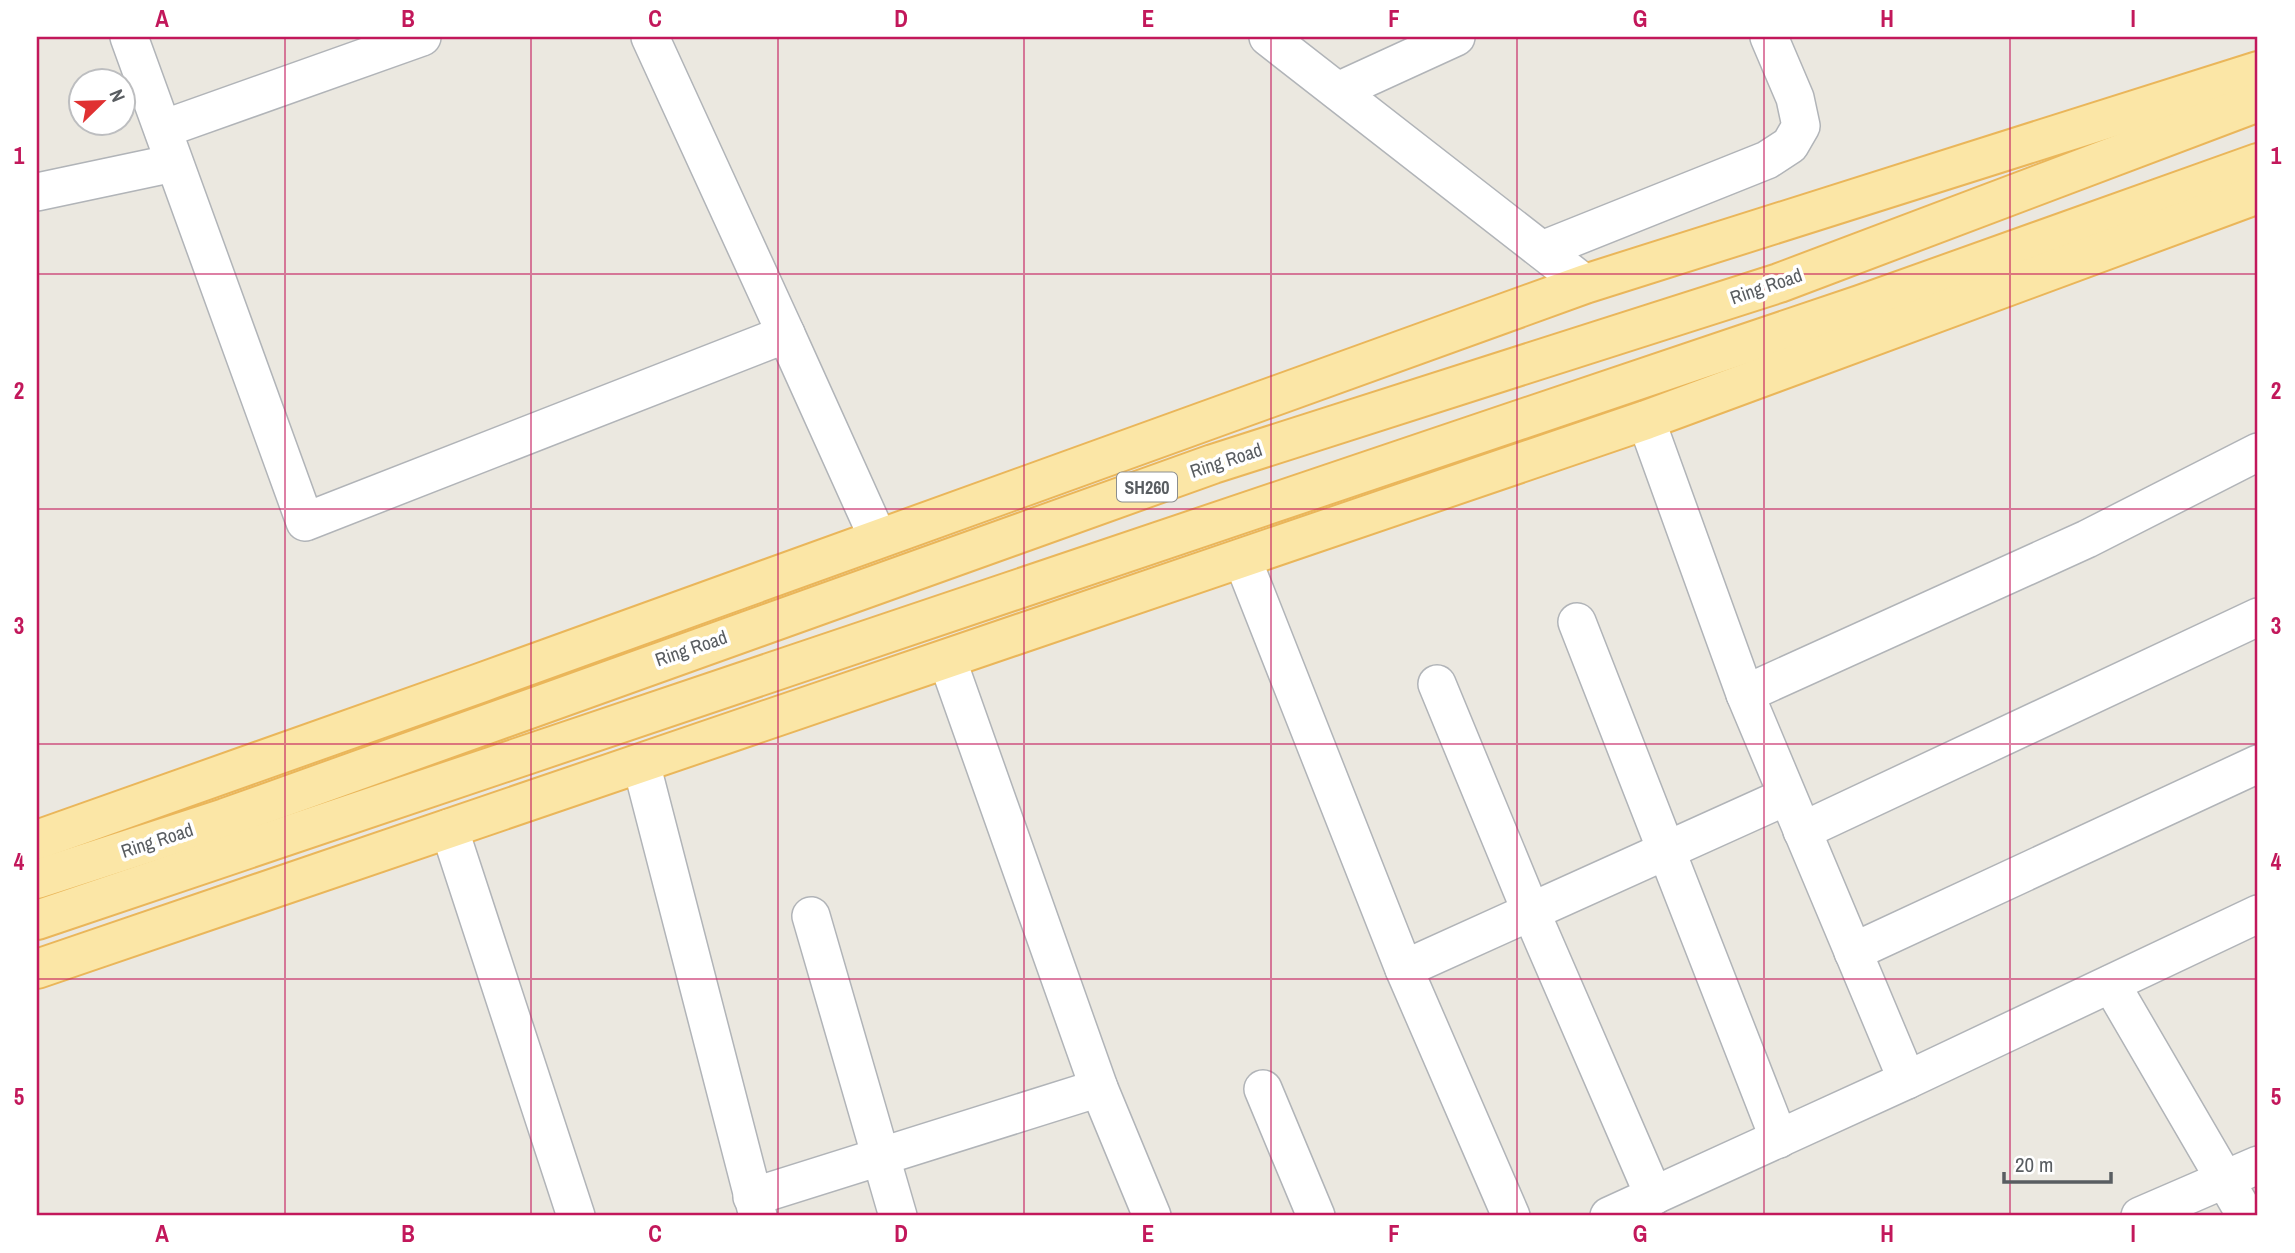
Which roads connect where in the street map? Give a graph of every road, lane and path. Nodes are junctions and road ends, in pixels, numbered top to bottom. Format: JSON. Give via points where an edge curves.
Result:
{"nodes":[{"id":1,"x":129,"y":37,"type":"edge"},
{"id":2,"x":422,"y":37,"type":"edge"},
{"id":3,"x":650,"y":37,"type":"edge"},
{"id":4,"x":1268,"y":37,"type":"edge"},
{"id":5,"x":1456,"y":37,"type":"edge"},
{"id":6,"x":1769,"y":37,"type":"edge"},
{"id":7,"x":2258,"y":71,"type":"edge"},
{"id":8,"x":1338,"y":91,"type":"junction"},
{"id":9,"x":2258,"y":102,"type":"edge"},
{"id":10,"x":163,"y":129,"type":"junction"},
{"id":11,"x":174,"y":163,"type":"junction"},
{"id":12,"x":2258,"y":163,"type":"edge"},
{"id":13,"x":37,"y":192,"type":"edge"},
{"id":14,"x":2258,"y":194,"type":"edge"},
{"id":15,"x":1542,"y":250,"type":"junction"},
{"id":16,"x":1585,"y":284,"type":"junction"},
{"id":17,"x":786,"y":334,"type":"junction"},
{"id":18,"x":1646,"y":420,"type":"junction"},
{"id":19,"x":2258,"y":452,"type":"edge"},
{"id":20,"x":878,"y":538,"type":"junction"},
{"id":21,"x":1242,"y":558,"type":"junction"},
{"id":22,"x":2258,"y":617,"type":"edge"},
{"id":23,"x":1577,"y":622,"type":"dead end"},
{"id":24,"x":947,"y":659,"type":"junction"},
{"id":25,"x":1437,"y":684,"type":"dead end"},
{"id":26,"x":1745,"y":694,"type":"junction"},
{"id":27,"x":641,"y":763,"type":"junction"},
{"id":28,"x":2258,"y":764,"type":"edge"},
{"id":29,"x":1787,"y":796,"type":"junction"},
{"id":30,"x":449,"y":828,"type":"junction"},
{"id":31,"x":1802,"y":831,"type":"junction"},
{"id":32,"x":37,"y":839,"type":"edge"},
{"id":33,"x":1665,"y":852,"type":"junction"},
{"id":34,"x":37,"y":879,"type":"edge"},
{"id":35,"x":1531,"y":912,"type":"junction"},
{"id":36,"x":2258,"y":914,"type":"edge"},
{"id":37,"x":811,"y":916,"type":"dead end"},
{"id":38,"x":37,"y":920,"type":"edge"},
{"id":39,"x":1853,"y":952,"type":"junction"},
{"id":40,"x":37,"y":968,"type":"edge"},
{"id":41,"x":1404,"y":969,"type":"junction"},
{"id":42,"x":2111,"y":984,"type":"junction"},
{"id":43,"x":1907,"y":1080,"type":"junction"},
{"id":44,"x":1099,"y":1088,"type":"junction"},
{"id":45,"x":1264,"y":1089,"type":"dead end"},
{"id":46,"x":1779,"y":1139,"type":"junction"},
{"id":47,"x":882,"y":1156,"type":"junction"},
{"id":48,"x":2258,"y":1166,"type":"edge"},
{"id":49,"x":2225,"y":1181,"type":"junction"},
{"id":50,"x":1654,"y":1196,"type":"junction"},
{"id":51,"x":755,"y":1206,"type":"edge"},
{"id":52,"x":576,"y":1216,"type":"edge"},
{"id":53,"x":898,"y":1216,"type":"edge"},
{"id":54,"x":1152,"y":1216,"type":"edge"},
{"id":55,"x":1316,"y":1216,"type":"edge"},
{"id":56,"x":1511,"y":1216,"type":"edge"},
{"id":57,"x":1609,"y":1216,"type":"edge"},
{"id":58,"x":2140,"y":1216,"type":"edge"},
{"id":59,"x":2246,"y":1216,"type":"edge"}],
"edges":[{"from":1,"to":10,"type":"street"},
{"from":2,"to":10,"type":"street"},
{"from":3,"to":17,"type":"street"},
{"from":4,"to":8,"type":"street"},
{"from":5,"to":8,"type":"street"},
{"from":6,"to":15,"type":"street","via":[[1795,98],[1801,126],[1790,145],[1744,170]]},
{"from":7,"to":16,"type":"main road","name":"Ring Road","number":"SH260"},
{"from":8,"to":15,"type":"street"},
{"from":9,"to":34,"type":"main road","name":"Ring Road","number":"SH260","via":[[1779,283],[1213,464],[225,818]]},
{"from":10,"to":11,"type":"street"},
{"from":11,"to":13,"type":"street"},
{"from":11,"to":17,"type":"street","via":[[305,522]]},
{"from":12,"to":38,"type":"main road","name":"Ring Road","via":[[1860,305]]},
{"from":14,"to":18,"type":"main road"},
{"from":15,"to":16,"type":"street"},
{"from":16,"to":20,"type":"main road","name":"Ring Road","number":"SH260"},
{"from":17,"to":20,"type":"street"},
{"from":18,"to":21,"type":"main road"},
{"from":18,"to":26,"type":"street"},
{"from":19,"to":26,"type":"street","via":[[2087,539]]},
{"from":20,"to":32,"type":"main road","name":"Ring Road","number":"SH260"},
{"from":21,"to":24,"type":"main road"},
{"from":21,"to":41,"type":"street"},
{"from":22,"to":31,"type":"street"},
{"from":23,"to":33,"type":"street"},
{"from":24,"to":27,"type":"main road"},
{"from":24,"to":44,"type":"street"},
{"from":25,"to":35,"type":"street"},
{"from":26,"to":29,"type":"street"},
{"from":27,"to":30,"type":"main road"},
{"from":27,"to":51,"type":"street"},
{"from":28,"to":39,"type":"street"},
{"from":29,"to":31,"type":"street"},
{"from":29,"to":33,"type":"street"},
{"from":30,"to":40,"type":"main road"},
{"from":30,"to":52,"type":"street"},
{"from":31,"to":39,"type":"street"},
{"from":33,"to":35,"type":"street"},
{"from":33,"to":46,"type":"street"},
{"from":35,"to":41,"type":"street"},
{"from":35,"to":50,"type":"street"},
{"from":36,"to":42,"type":"street"},
{"from":37,"to":47,"type":"street"},
{"from":39,"to":43,"type":"street"},
{"from":41,"to":56,"type":"street"},
{"from":42,"to":43,"type":"street"},
{"from":42,"to":49,"type":"street"},
{"from":43,"to":46,"type":"street"},
{"from":44,"to":47,"type":"street"},
{"from":44,"to":54,"type":"street"},
{"from":45,"to":55,"type":"street"},
{"from":46,"to":50,"type":"street"},
{"from":47,"to":51,"type":"street"},
{"from":47,"to":53,"type":"street"},
{"from":48,"to":49,"type":"street"},
{"from":49,"to":58,"type":"street"},
{"from":49,"to":59,"type":"street"},
{"from":50,"to":57,"type":"street"}]}
